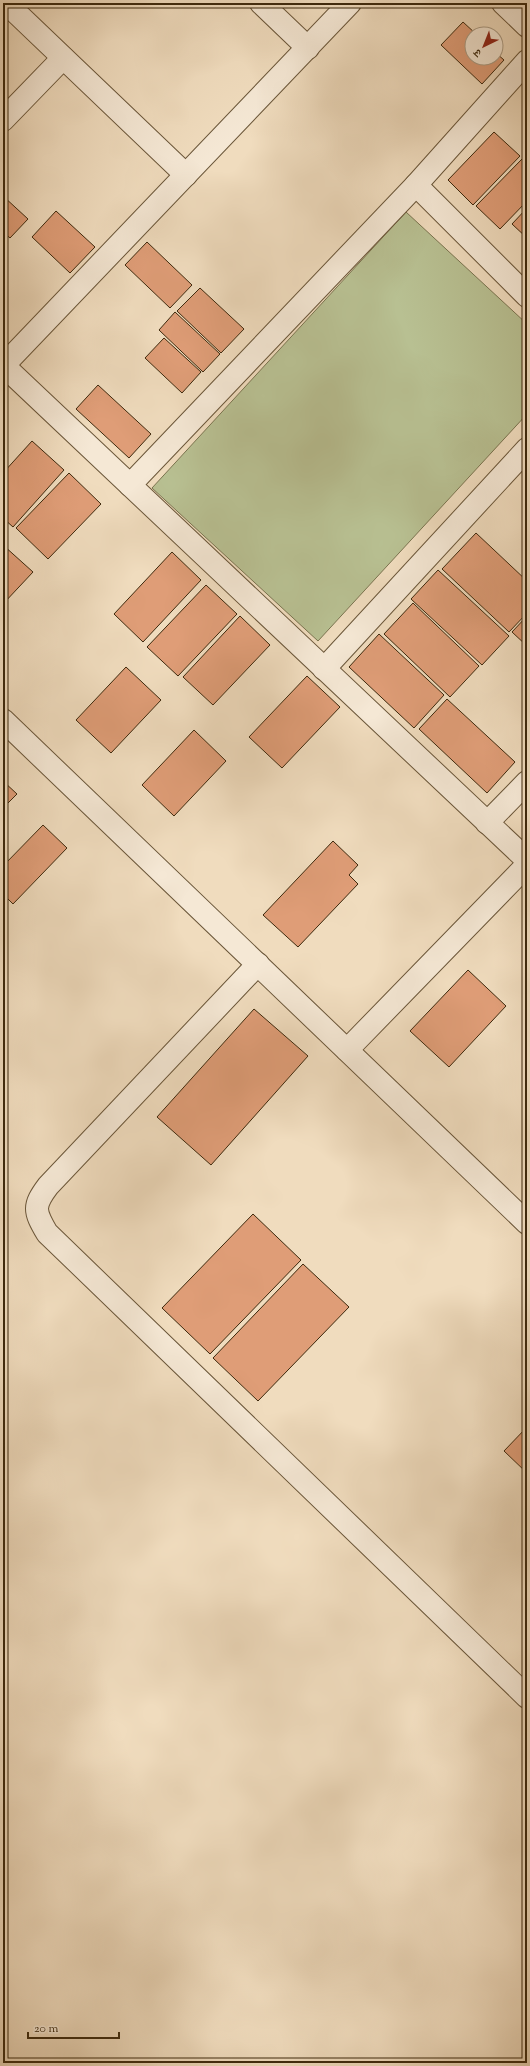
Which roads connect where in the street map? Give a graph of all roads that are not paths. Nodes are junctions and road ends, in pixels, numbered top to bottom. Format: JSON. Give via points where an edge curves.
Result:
{"nodes":[{"id":1,"x":6,"y":3,"type":"edge"},
{"id":2,"x":261,"y":3,"type":"edge"},
{"id":3,"x":350,"y":3,"type":"edge"},
{"id":4,"x":503,"y":3,"type":"edge"},
{"id":5,"x":527,"y":26,"type":"edge"},
{"id":6,"x":308,"y":48,"type":"junction"},
{"id":7,"x":63,"y":58,"type":"junction"},
{"id":8,"x":527,"y":61,"type":"edge"},
{"id":9,"x":3,"y":120,"type":"edge"},
{"id":10,"x":186,"y":175,"type":"junction"},
{"id":11,"x":416,"y":185,"type":"junction"},
{"id":12,"x":527,"y":296,"type":"edge"},
{"id":13,"x":3,"y":366,"type":"edge"},
{"id":14,"x":527,"y":449,"type":"edge"},
{"id":15,"x":130,"y":485,"type":"junction"},
{"id":16,"x":324,"y":669,"type":"junction"},
{"id":17,"x":3,"y":720,"type":"edge"},
{"id":18,"x":527,"y":782,"type":"edge"},
{"id":19,"x":487,"y":823,"type":"junction"},
{"id":20,"x":527,"y":860,"type":"edge"},
{"id":21,"x":527,"y":865,"type":"edge"},
{"id":22,"x":258,"y":964,"type":"junction"},
{"id":23,"x":347,"y":1050,"type":"junction"},
{"id":24,"x":527,"y":1223,"type":"edge"},
{"id":25,"x":527,"y":1698,"type":"edge"}],
"edges":[{"from":1,"to":7,"type":"street"},
{"from":2,"to":6,"type":"street"},
{"from":3,"to":6,"type":"street"},
{"from":4,"to":5,"type":"street"},
{"from":6,"to":10,"type":"street"},
{"from":7,"to":9,"type":"street"},
{"from":7,"to":10,"type":"street"},
{"from":8,"to":11,"type":"street"},
{"from":10,"to":13,"type":"street"},
{"from":11,"to":12,"type":"street"},
{"from":11,"to":15,"type":"street"},
{"from":13,"to":15,"type":"street"},
{"from":14,"to":16,"type":"street"},
{"from":15,"to":16,"type":"street"},
{"from":16,"to":19,"type":"street"},
{"from":17,"to":22,"type":"street"},
{"from":18,"to":19,"type":"street"},
{"from":19,"to":20,"type":"street"},
{"from":21,"to":23,"type":"street"},
{"from":22,"to":23,"type":"street"},
{"from":22,"to":25,"type":"street","via":[[48,1186],[37,1200],[36,1215],[47,1233]]},
{"from":23,"to":24,"type":"street"}]}
